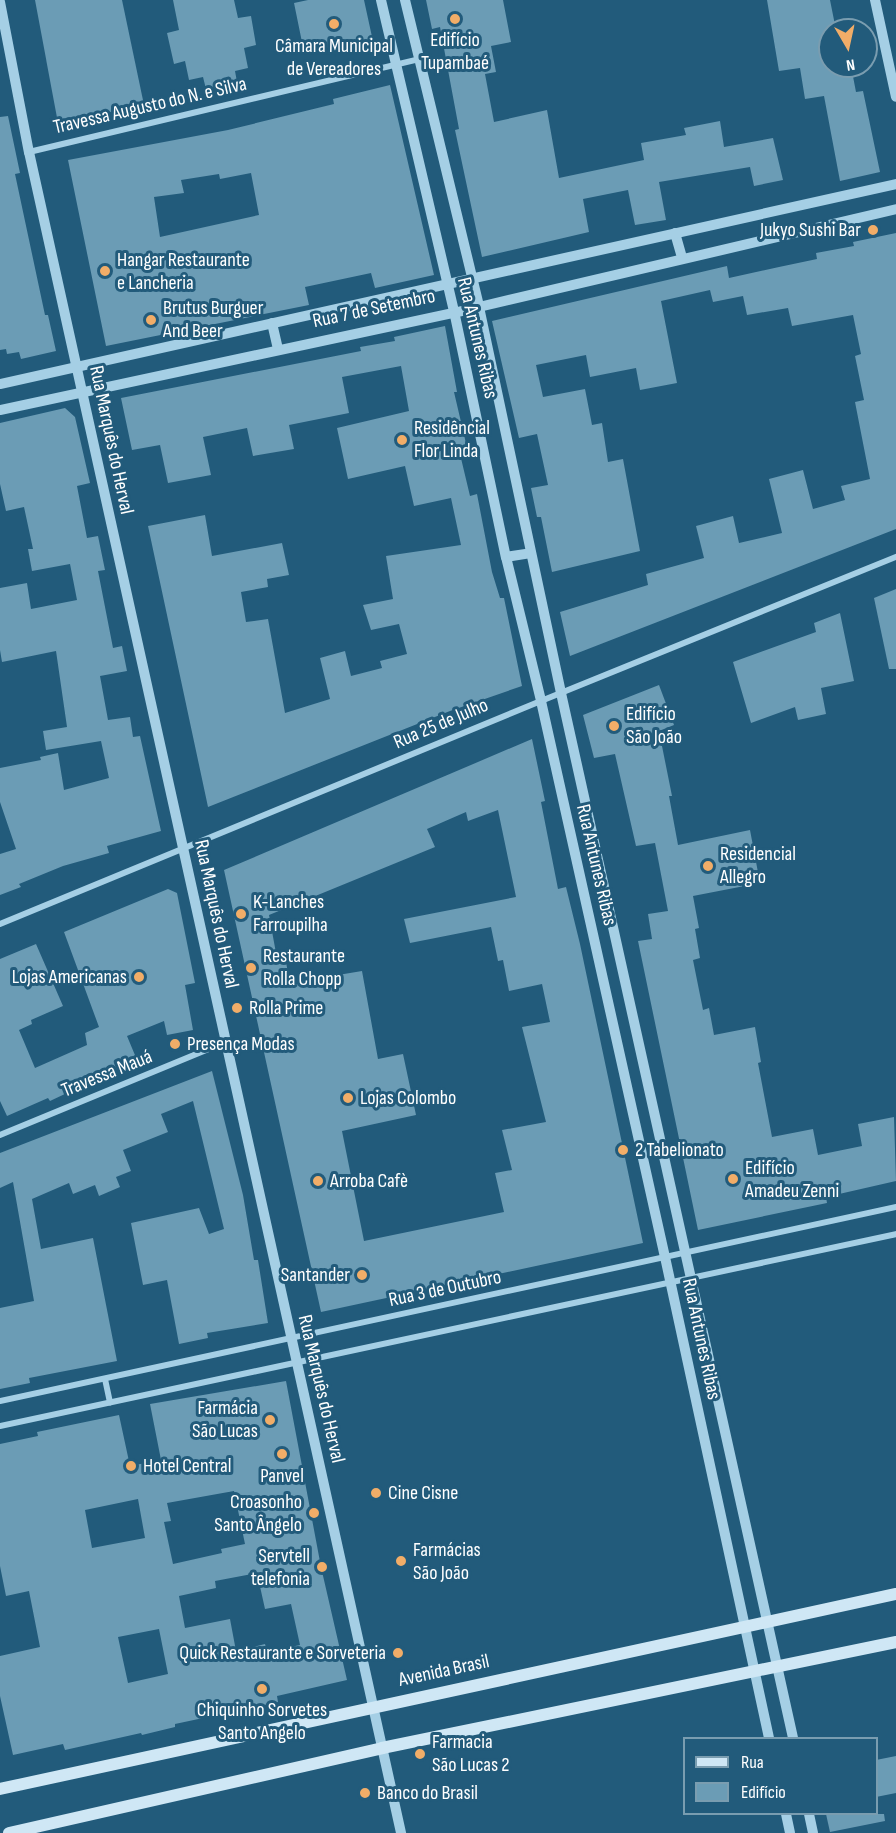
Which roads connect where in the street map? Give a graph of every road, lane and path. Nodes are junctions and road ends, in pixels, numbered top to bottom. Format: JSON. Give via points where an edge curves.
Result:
{"nodes":[{"id":1,"x":381,"y":0,"type":"edge"},
{"id":2,"x":405,"y":0,"type":"edge"},
{"id":3,"x":875,"y":0,"type":"edge"},
{"id":4,"x":0,"y":2,"type":"edge"},
{"id":5,"x":419,"y":59,"type":"junction"},
{"id":6,"x":397,"y":63,"type":"junction"},
{"id":7,"x":896,"y":97,"type":"edge"},
{"id":8,"x":29,"y":152,"type":"junction"},
{"id":9,"x":896,"y":184,"type":"edge"},
{"id":10,"x":896,"y":209,"type":"edge"},
{"id":11,"x":675,"y":233,"type":"junction"},
{"id":12,"x":682,"y":257,"type":"junction"},
{"id":13,"x":471,"y":278,"type":"junction"},
{"id":14,"x":447,"y":283,"type":"junction"},
{"id":15,"x":479,"y":307,"type":"junction"},
{"id":16,"x":454,"y":311,"type":"junction"},
{"id":17,"x":272,"y":323,"type":"junction"},
{"id":18,"x":278,"y":349,"type":"junction"},
{"id":19,"x":76,"y":367,"type":"junction"},
{"id":20,"x":0,"y":384,"type":"edge"},
{"id":21,"x":82,"y":392,"type":"junction"},
{"id":22,"x":0,"y":411,"type":"edge"},
{"id":23,"x":531,"y":553,"type":"junction"},
{"id":24,"x":506,"y":557,"type":"junction"},
{"id":25,"x":896,"y":557,"type":"edge"},
{"id":26,"x":561,"y":693,"type":"junction"},
{"id":27,"x":541,"y":700,"type":"junction"},
{"id":28,"x":183,"y":849,"type":"junction"},
{"id":29,"x":0,"y":924,"type":"edge"},
{"id":30,"x":615,"y":942,"type":"junction"},
{"id":31,"x":596,"y":947,"type":"junction"},
{"id":32,"x":226,"y":1042,"type":"junction"},
{"id":33,"x":655,"y":1122,"type":"junction"},
{"id":34,"x":636,"y":1126,"type":"junction"},
{"id":35,"x":0,"y":1135,"type":"edge"},
{"id":36,"x":896,"y":1207,"type":"edge"},
{"id":37,"x":896,"y":1234,"type":"edge"},
{"id":38,"x":683,"y":1253,"type":"junction"},
{"id":39,"x":665,"y":1257,"type":"junction"},
{"id":40,"x":690,"y":1277,"type":"junction"},
{"id":41,"x":670,"y":1281,"type":"junction"},
{"id":42,"x":292,"y":1339,"type":"junction"},
{"id":43,"x":297,"y":1362,"type":"junction"},
{"id":44,"x":105,"y":1379,"type":"junction"},
{"id":45,"x":713,"y":1383,"type":"junction"},
{"id":46,"x":693,"y":1387,"type":"junction"},
{"id":47,"x":0,"y":1401,"type":"edge"},
{"id":48,"x":110,"y":1402,"type":"junction"},
{"id":49,"x":0,"y":1426,"type":"edge"},
{"id":50,"x":896,"y":1594,"type":"edge"},
{"id":51,"x":766,"y":1622,"type":"junction"},
{"id":52,"x":745,"y":1626,"type":"junction"},
{"id":53,"x":896,"y":1642,"type":"edge"},
{"id":54,"x":777,"y":1667,"type":"junction"},
{"id":55,"x":755,"y":1673,"type":"junction"},
{"id":56,"x":373,"y":1706,"type":"junction"},
{"id":57,"x":769,"y":1737,"type":"edge"},
{"id":58,"x":793,"y":1737,"type":"edge"},
{"id":59,"x":382,"y":1748,"type":"junction"},
{"id":60,"x":0,"y":1789,"type":"edge"},
{"id":61,"x":786,"y":1815,"type":"edge"},
{"id":62,"x":809,"y":1815,"type":"edge"},
{"id":63,"x":9,"y":1833,"type":"edge"},
{"id":64,"x":401,"y":1833,"type":"edge"},
{"id":65,"x":790,"y":1833,"type":"edge"},
{"id":66,"x":813,"y":1833,"type":"edge"}],
"edges":[{"from":1,"to":6,"type":"street","name":"Rua Antunes Ribas"},
{"from":2,"to":5,"type":"street","name":"Rua Antunes Ribas"},
{"from":3,"to":7,"type":"street"},
{"from":4,"to":8,"type":"street","name":"Rua Marquês do Herval"},
{"from":5,"to":6,"type":"street","name":"Travessa Augusto do N. e Silva"},
{"from":5,"to":13,"type":"street","name":"Rua Antunes Ribas"},
{"from":6,"to":8,"type":"street","name":"Travessa Augusto do N. e Silva"},
{"from":6,"to":14,"type":"street","name":"Rua Antunes Ribas"},
{"from":8,"to":19,"type":"street","name":"Rua Marquês do Herval"},
{"from":9,"to":11,"type":"street","name":"Rua 7 de Setembro"},
{"from":10,"to":12,"type":"street","name":"Rua 7 de Setembro"},
{"from":11,"to":12,"type":"street"},
{"from":11,"to":13,"type":"street","name":"Rua 7 de Setembro"},
{"from":12,"to":15,"type":"street","name":"Rua 7 de Setembro"},
{"from":13,"to":14,"type":"street","name":"Rua 7 de Setembro"},
{"from":13,"to":15,"type":"street","name":"Rua Antunes Ribas"},
{"from":14,"to":16,"type":"street","name":"Rua Antunes Ribas"},
{"from":14,"to":17,"type":"street","name":"Rua 7 de Setembro"},
{"from":15,"to":16,"type":"street","name":"Rua 7 de Setembro"},
{"from":15,"to":23,"type":"street","name":"Rua Antunes Ribas"},
{"from":16,"to":18,"type":"street","name":"Rua 7 de Setembro"},
{"from":16,"to":24,"type":"street","name":"Rua Antunes Ribas"},
{"from":17,"to":18,"type":"street"},
{"from":17,"to":19,"type":"street","name":"Rua 7 de Setembro"},
{"from":18,"to":21,"type":"street","name":"Rua 7 de Setembro"},
{"from":19,"to":20,"type":"street","name":"Rua 7 de Setembro"},
{"from":19,"to":21,"type":"street","name":"Rua Marquês do Herval"},
{"from":21,"to":22,"type":"street","name":"Rua 7 de Setembro"},
{"from":21,"to":28,"type":"street","name":"Rua Marquês do Herval"},
{"from":23,"to":24,"type":"street"},
{"from":23,"to":26,"type":"street","name":"Rua Antunes Ribas"},
{"from":24,"to":27,"type":"street","name":"Rua Antunes Ribas"},
{"from":25,"to":26,"type":"street","name":"Rua 25 de Julho"},
{"from":26,"to":27,"type":"street","name":"Rua 25 de Julho"},
{"from":26,"to":30,"type":"street","name":"Rua Antunes Ribas"},
{"from":27,"to":28,"type":"street","name":"Rua 25 de Julho"},
{"from":27,"to":31,"type":"street","name":"Rua Antunes Ribas"},
{"from":28,"to":29,"type":"street","name":"Rua 25 de Julho"},
{"from":28,"to":32,"type":"street","name":"Rua Marquês do Herval"},
{"from":30,"to":31,"type":"street"},
{"from":30,"to":33,"type":"street","name":"Rua Antunes Ribas"},
{"from":31,"to":34,"type":"street","name":"Rua Antunes Ribas"},
{"from":32,"to":35,"type":"street","name":"Travessa Mauá"},
{"from":32,"to":42,"type":"street","name":"Rua Marquês do Herval"},
{"from":33,"to":34,"type":"street"},
{"from":33,"to":38,"type":"street","name":"Rua Antunes Ribas"},
{"from":34,"to":39,"type":"street","name":"Rua Antunes Ribas"},
{"from":36,"to":38,"type":"street","name":"Rua 3 de Outubro"},
{"from":37,"to":40,"type":"street","name":"Rua 3 de Outubro"},
{"from":38,"to":39,"type":"street","name":"Rua 3 de Outubro"},
{"from":38,"to":40,"type":"street","name":"Rua Antunes Ribas"},
{"from":39,"to":41,"type":"street","name":"Rua Antunes Ribas"},
{"from":39,"to":42,"type":"street","name":"Rua 3 de Outubro"},
{"from":40,"to":41,"type":"street","name":"Rua 3 de Outubro"},
{"from":40,"to":45,"type":"street","name":"Rua Antunes Ribas"},
{"from":41,"to":43,"type":"street","name":"Rua 3 de Outubro"},
{"from":41,"to":46,"type":"street","name":"Rua Antunes Ribas"},
{"from":42,"to":43,"type":"street","name":"Rua Marquês do Herval"},
{"from":42,"to":44,"type":"street","name":"Rua 3 de Outubro"},
{"from":43,"to":48,"type":"street","name":"Rua 3 de Outubro"},
{"from":43,"to":56,"type":"street","name":"Rua Marquês do Herval"},
{"from":44,"to":47,"type":"street","name":"Rua 3 de Outubro"},
{"from":44,"to":48,"type":"street"},
{"from":45,"to":46,"type":"street"},
{"from":45,"to":51,"type":"street","name":"Rua Antunes Ribas"},
{"from":46,"to":52,"type":"street","name":"Rua Antunes Ribas"},
{"from":48,"to":49,"type":"street","name":"Rua 3 de Outubro"},
{"from":50,"to":51,"type":"main road","name":"Avenida Brasil"},
{"from":51,"to":52,"type":"main road","name":"Avenida Brasil"},
{"from":51,"to":54,"type":"street","name":"Rua Antunes Ribas"},
{"from":52,"to":55,"type":"street","name":"Rua Antunes Ribas"},
{"from":52,"to":56,"type":"main road","name":"Avenida Brasil"},
{"from":53,"to":54,"type":"main road"},
{"from":54,"to":55,"type":"main road"},
{"from":54,"to":58,"type":"street","name":"Rua Antunes Ribas"},
{"from":55,"to":57,"type":"street","name":"Rua Antunes Ribas"},
{"from":55,"to":59,"type":"main road"},
{"from":56,"to":59,"type":"street","name":"Rua Marquês do Herval"},
{"from":56,"to":60,"type":"main road","name":"Avenida Brasil"},
{"from":59,"to":63,"type":"main road"},
{"from":59,"to":64,"type":"street","name":"Rua Marquês do Herval"},
{"from":61,"to":65,"type":"street"},
{"from":62,"to":66,"type":"street"}]}
